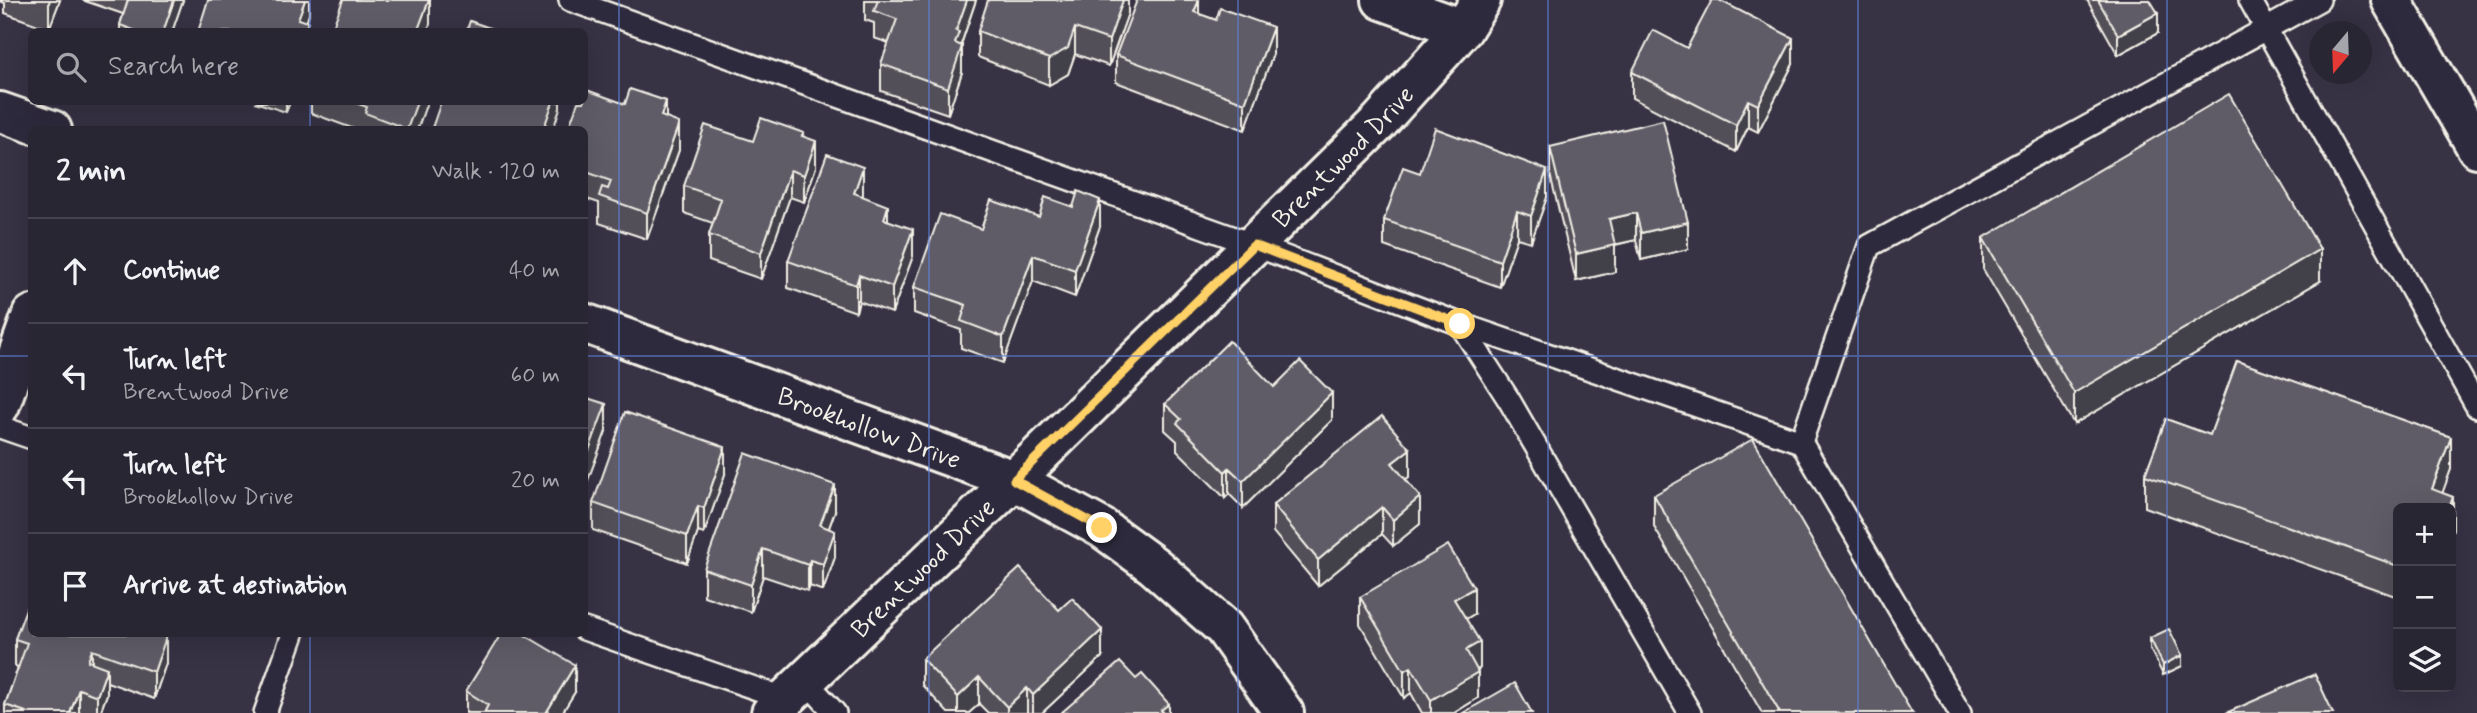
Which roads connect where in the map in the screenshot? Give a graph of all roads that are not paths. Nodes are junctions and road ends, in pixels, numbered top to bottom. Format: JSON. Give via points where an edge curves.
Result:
{"nodes":[{"id":1,"x":570,"y":0,"type":"edge"},
{"id":2,"x":1382,"y":0,"type":"edge"},
{"id":3,"x":2250,"y":0,"type":"edge"},
{"id":4,"x":2319,"y":0,"type":"edge"},
{"id":5,"x":2392,"y":0,"type":"edge"},
{"id":6,"x":1472,"y":14,"type":"edge"},
{"id":7,"x":2266,"y":29,"type":"junction"},
{"id":8,"x":0,"y":111,"type":"edge"},
{"id":9,"x":41,"y":126,"type":"edge"},
{"id":10,"x":2477,"y":148,"type":"edge"},
{"id":11,"x":1254,"y":245,"type":"junction"},
{"id":12,"x":588,"y":324,"type":"edge"},
{"id":13,"x":1460,"y":324,"type":"junction"},
{"id":14,"x":28,"y":326,"type":"edge"},
{"id":15,"x":0,"y":405,"type":"edge"},
{"id":16,"x":2477,"y":407,"type":"edge"},
{"id":17,"x":0,"y":427,"type":"edge"},
{"id":18,"x":28,"y":437,"type":"edge"},
{"id":19,"x":1801,"y":442,"type":"junction"},
{"id":20,"x":1014,"y":480,"type":"junction"},
{"id":21,"x":588,"y":630,"type":"edge"},
{"id":22,"x":292,"y":637,"type":"edge"},
{"id":23,"x":787,"y":697,"type":"edge"},
{"id":24,"x":265,"y":713,"type":"edge"},
{"id":25,"x":835,"y":713,"type":"edge"},
{"id":26,"x":1284,"y":713,"type":"edge"},
{"id":27,"x":1690,"y":713,"type":"edge"},
{"id":28,"x":1960,"y":713,"type":"edge"}],
"edges":[{"from":1,"to":11,"type":"lane"},
{"from":2,"to":6,"type":"street"},
{"from":3,"to":7,"type":"lane"},
{"from":4,"to":7,"type":"lane"},
{"from":5,"to":10,"type":"street"},
{"from":6,"to":11,"type":"street","name":"Brentwood Drive","via":[[1380,121]]},
{"from":7,"to":16,"type":"lane"},
{"from":7,"to":19,"type":"lane","via":[[1869,246]]},
{"from":8,"to":9,"type":"street"},
{"from":11,"to":13,"type":"lane"},
{"from":11,"to":20,"type":"street","name":"Brentwood Drive"},
{"from":12,"to":20,"type":"street","name":"Brookhollow Drive"},
{"from":13,"to":19,"type":"lane"},
{"from":13,"to":27,"type":"lane"},
{"from":14,"to":15,"type":"street"},
{"from":17,"to":18,"type":"lane"},
{"from":19,"to":28,"type":"lane"},
{"from":20,"to":23,"type":"street","name":"Brentwood Drive"},
{"from":20,"to":26,"type":"street","name":"Brookhollow Drive","via":[[1102,528],[1154,566],[1224,628]]},
{"from":21,"to":23,"type":"lane"},
{"from":22,"to":24,"type":"lane"},
{"from":23,"to":25,"type":"lane"}]}
